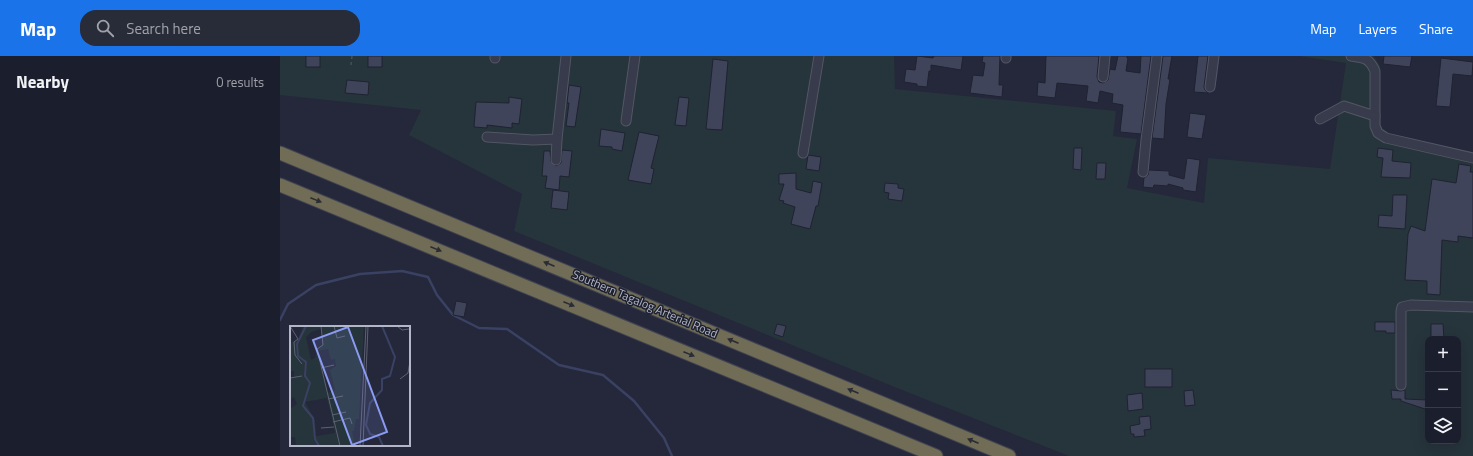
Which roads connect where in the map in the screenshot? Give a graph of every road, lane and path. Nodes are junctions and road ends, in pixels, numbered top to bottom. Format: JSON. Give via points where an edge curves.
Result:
{"nodes":[{"id":1,"x":352,"y":56,"type":"edge"},
{"id":2,"x":566,"y":56,"type":"edge"},
{"id":3,"x":635,"y":56,"type":"edge"},
{"id":4,"x":819,"y":56,"type":"edge"},
{"id":5,"x":1105,"y":56,"type":"edge"},
{"id":6,"x":1157,"y":56,"type":"edge"},
{"id":7,"x":1214,"y":56,"type":"edge"},
{"id":8,"x":1351,"y":56,"type":"edge"},
{"id":9,"x":351,"y":65,"type":"dead end"},
{"id":10,"x":1103,"y":77,"type":"dead end"},
{"id":11,"x":1210,"y":87,"type":"dead end"},
{"id":12,"x":1375,"y":116,"type":"junction"},
{"id":13,"x":1320,"y":119,"type":"dead end"},
{"id":14,"x":626,"y":121,"type":"dead end"},
{"id":15,"x":487,"y":137,"type":"dead end"},
{"id":16,"x":557,"y":139,"type":"junction"},
{"id":17,"x":280,"y":153,"type":"edge"},
{"id":18,"x":803,"y":153,"type":"dead end"},
{"id":19,"x":1473,"y":158,"type":"edge"},
{"id":20,"x":556,"y":160,"type":"dead end"},
{"id":21,"x":1143,"y":172,"type":"dead end"},
{"id":22,"x":280,"y":185,"type":"edge"},
{"id":23,"x":1473,"y":307,"type":"edge"},
{"id":24,"x":1401,"y":385,"type":"dead end"},
{"id":25,"x":936,"y":456,"type":"edge"},
{"id":26,"x":1009,"y":456,"type":"edge"}],
"edges":[{"from":1,"to":9,"type":"path"},
{"from":2,"to":16,"type":"street"},
{"from":3,"to":14,"type":"street"},
{"from":4,"to":18,"type":"street"},
{"from":5,"to":10,"type":"street"},
{"from":6,"to":21,"type":"street"},
{"from":7,"to":11,"type":"street"},
{"from":8,"to":12,"type":"street","via":[[1366,58],[1375,71]]},
{"from":12,"to":13,"type":"street","via":[[1344,106]]},
{"from":12,"to":19,"type":"street","via":[[1378,133],[1386,138]]},
{"from":15,"to":16,"type":"street"},
{"from":16,"to":20,"type":"street"},
{"from":26,"to":17,"type":"highway","name":"Southern Tagalog Arterial Road","one_way":true},
{"from":22,"to":25,"type":"highway","one_way":true},
{"from":23,"to":24,"type":"street","via":[[1402,307]]}]}
